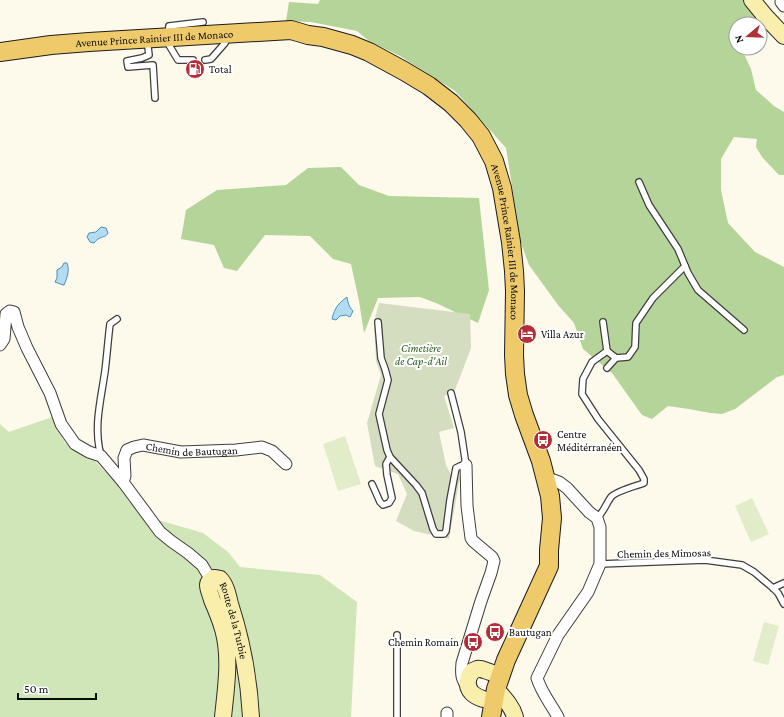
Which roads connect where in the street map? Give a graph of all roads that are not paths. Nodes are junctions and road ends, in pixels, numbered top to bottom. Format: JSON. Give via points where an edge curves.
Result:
{"nodes":[{"id":1,"x":752,"y":0,"type":"edge"},
{"id":2,"x":782,"y":0,"type":"edge"},
{"id":3,"x":784,"y":6,"type":"edge"},
{"id":4,"x":203,"y":22,"type":"dead end"},
{"id":5,"x":308,"y":35,"type":"junction"},
{"id":6,"x":784,"y":36,"type":"edge"},
{"id":7,"x":168,"y":41,"type":"junction"},
{"id":8,"x":225,"y":43,"type":"junction"},
{"id":9,"x":148,"y":47,"type":"junction"},
{"id":10,"x":2,"y":59,"type":"edge"},
{"id":11,"x":193,"y":60,"type":"dead end"},
{"id":12,"x":205,"y":60,"type":"dead end"},
{"id":13,"x":155,"y":98,"type":"dead end"},
{"id":14,"x":639,"y":182,"type":"dead end"},
{"id":15,"x":685,"y":266,"type":"junction"},
{"id":16,"x":116,"y":319,"type":"dead end"},
{"id":17,"x":378,"y":322,"type":"dead end"},
{"id":18,"x":603,"y":322,"type":"dead end"},
{"id":19,"x":744,"y":330,"type":"dead end"},
{"id":20,"x":0,"y":345,"type":"edge"},
{"id":21,"x":607,"y":351,"type":"junction"},
{"id":22,"x":616,"y":358,"type":"junction"},
{"id":23,"x":607,"y":368,"type":"dead end"},
{"id":24,"x":451,"y":394,"type":"dead end"},
{"id":25,"x":101,"y":456,"type":"junction"},
{"id":26,"x":390,"y":457,"type":"junction"},
{"id":27,"x":286,"y":464,"type":"dead end"},
{"id":28,"x":466,"y":466,"type":"junction"},
{"id":29,"x":546,"y":480,"type":"junction"},
{"id":30,"x":123,"y":482,"type":"junction"},
{"id":31,"x":372,"y":484,"type":"dead end"},
{"id":32,"x":597,"y":518,"type":"junction"},
{"id":33,"x":549,"y":550,"type":"junction"},
{"id":34,"x":600,"y":564,"type":"junction"},
{"id":35,"x":211,"y":580,"type":"junction"},
{"id":36,"x":784,"y":583,"type":"edge"},
{"id":37,"x":773,"y":588,"type":"junction"},
{"id":38,"x":784,"y":604,"type":"edge"},
{"id":39,"x":397,"y":635,"type":"dead end"},
{"id":40,"x":466,"y":650,"type":"junction"},
{"id":41,"x":485,"y":670,"type":"junction"},
{"id":42,"x":486,"y":703,"type":"edge"},
{"id":43,"x":223,"y":717,"type":"edge"},
{"id":44,"x":251,"y":717,"type":"edge"},
{"id":45,"x":397,"y":717,"type":"edge"},
{"id":46,"x":508,"y":717,"type":"edge"},
{"id":47,"x":516,"y":717,"type":"edge"},
{"id":48,"x":558,"y":717,"type":"edge"}],
"edges":[{"from":1,"to":6,"type":"street"},
{"from":2,"to":3,"type":"street"},
{"from":4,"to":7,"type":"lane","via":[[169,26]]},
{"from":5,"to":7,"type":"main road","name":"Avenue Prince Rainier III de Monaco","via":[[291,30]]},
{"from":5,"to":8,"type":"main road","name":"Avenue Prince Rainier III de Monaco","via":[[292,39]]},
{"from":5,"to":29,"type":"main road","name":"Avenue Prince Rainier III de Monaco","via":[[352,45],[404,71],[451,103],[481,136],[494,161],[502,188],[511,242],[515,291],[514,356],[518,395]]},
{"from":7,"to":8,"type":"main road","name":"Avenue Prince Rainier III de Monaco"},
{"from":7,"to":9,"type":"main road","name":"Avenue Prince Rainier III de Monaco"},
{"from":7,"to":10,"type":"main road","name":"Avenue Prince Rainier III de Monaco","via":[[51,45]]},
{"from":7,"to":11,"type":"lane","via":[[178,60]]},
{"from":8,"to":12,"type":"lane","via":[[212,59]]},
{"from":9,"to":10,"type":"main road","name":"Avenue Prince Rainier III de Monaco"},
{"from":9,"to":13,"type":"lane","via":[[149,55],[127,61],[128,67],[153,65]]},
{"from":14,"to":15,"type":"lane","via":[[649,205],[678,249]]},
{"from":15,"to":19,"type":"lane","via":[[698,290]]},
{"from":15,"to":22,"type":"lane","via":[[654,298],[636,323],[636,347],[628,357]]},
{"from":16,"to":25,"type":"lane","via":[[110,324],[97,425]]},
{"from":17,"to":26,"type":"lane","via":[[381,358],[388,380],[379,414]]},
{"from":18,"to":21,"type":"lane"},
{"from":20,"to":25,"type":"street","via":[[4,339],[6,314],[14,312],[18,327],[50,393],[61,424],[75,444]]},
{"from":21,"to":22,"type":"lane"},
{"from":21,"to":32,"type":"lane","via":[[592,362],[583,379],[582,394],[598,419],[639,470],[644,483],[612,495]]},
{"from":22,"to":23,"type":"lane"},
{"from":24,"to":28,"type":"lane","via":[[462,432]]},
{"from":25,"to":30,"type":"street"},
{"from":26,"to":28,"type":"lane","via":[[422,493],[436,534],[444,534],[446,531],[456,468]]},
{"from":26,"to":31,"type":"lane","via":[[386,464],[392,498],[389,503],[383,505],[380,502]]},
{"from":27,"to":30,"type":"street","name":"Chemin de Bautugan","via":[[272,451],[262,447],[181,452],[143,445],[127,450]]},
{"from":28,"to":40,"type":"street","via":[[471,538],[494,561]]},
{"from":29,"to":32,"type":"street","via":[[559,482]]},
{"from":29,"to":33,"type":"main road","name":"Avenue Prince Rainier III de Monaco","via":[[552,518]]},
{"from":30,"to":35,"type":"street","via":[[160,532],[202,565]]},
{"from":32,"to":34,"type":"street","via":[[600,527]]},
{"from":33,"to":41,"type":"main road","name":"Avenue Prince Rainier III de Monaco","via":[[521,598],[503,639]]},
{"from":33,"to":42,"type":"main road","name":"Avenue Prince Rainier III de Monaco","via":[[549,566]]},
{"from":34,"to":37,"type":"lane","name":"Chemin des Mimosas","via":[[705,560],[742,565]]},
{"from":34,"to":48,"type":"street","via":[[588,592],[558,635],[537,678],[539,687]]},
{"from":35,"to":43,"type":"street","name":"Route de la Turbie","via":[[208,585],[209,592],[221,623],[227,654]]},
{"from":35,"to":44,"type":"street","name":"Route de la Turbie","via":[[217,578],[223,582],[232,608],[244,659]]},
{"from":36,"to":37,"type":"lane"},
{"from":37,"to":38,"type":"lane","name":"Chemin des Mimosas"},
{"from":39,"to":45,"type":"lane"},
{"from":40,"to":41,"type":"street","via":[[469,662]]},
{"from":40,"to":42,"type":"street","via":[[461,672],[463,682]]},
{"from":41,"to":42,"type":"main road","name":"Avenue Prince Rainier III de Monaco"},
{"from":42,"to":46,"type":"street","via":[[505,711]]},
{"from":42,"to":47,"type":"street","via":[[507,701]]}]}
